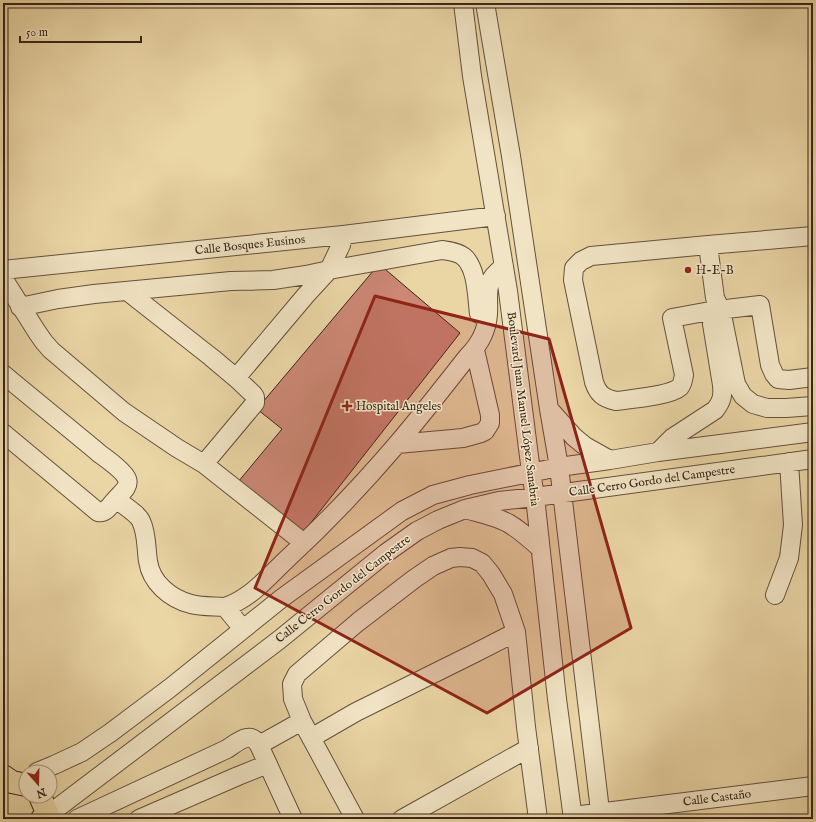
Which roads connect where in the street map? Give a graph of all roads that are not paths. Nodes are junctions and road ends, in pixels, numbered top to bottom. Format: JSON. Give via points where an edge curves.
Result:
{"nodes":[{"id":1,"x":463,"y":3,"type":"edge"},
{"id":2,"x":485,"y":3,"type":"edge"},
{"id":3,"x":496,"y":216,"type":"junction"},
{"id":4,"x":343,"y":235,"type":"junction"},
{"id":5,"x":813,"y":236,"type":"edge"},
{"id":6,"x":708,"y":245,"type":"junction"},
{"id":7,"x":504,"y":266,"type":"junction"},
{"id":8,"x":3,"y":270,"type":"edge"},
{"id":9,"x":329,"y":270,"type":"junction"},
{"id":10,"x":3,"y":278,"type":"edge"},
{"id":11,"x":126,"y":291,"type":"junction"},
{"id":12,"x":716,"y":306,"type":"junction"},
{"id":13,"x":20,"y":307,"type":"junction"},
{"id":14,"x":478,"y":344,"type":"junction"},
{"id":15,"x":3,"y":374,"type":"edge"},
{"id":16,"x":813,"y":377,"type":"edge"},
{"id":17,"x":236,"y":378,"type":"junction"},
{"id":18,"x":813,"y":406,"type":"edge"},
{"id":19,"x":549,"y":409,"type":"junction"},
{"id":20,"x":813,"y":432,"type":"edge"},
{"id":21,"x":3,"y":433,"type":"edge"},
{"id":22,"x":398,"y":444,"type":"junction"},
{"id":23,"x":658,"y":452,"type":"junction"},
{"id":24,"x":813,"y":459,"type":"edge"},
{"id":25,"x":610,"y":460,"type":"junction"},
{"id":26,"x":789,"y":462,"type":"junction"},
{"id":27,"x":204,"y":464,"type":"junction"},
{"id":28,"x":559,"y":466,"type":"junction"},
{"id":29,"x":531,"y":472,"type":"junction"},
{"id":30,"x":562,"y":493,"type":"junction"},
{"id":31,"x":535,"y":497,"type":"junction"},
{"id":32,"x":116,"y":499,"type":"junction"},
{"id":33,"x":465,"y":509,"type":"junction"},
{"id":34,"x":304,"y":543,"type":"junction"},
{"id":35,"x":540,"y":548,"type":"junction"},
{"id":36,"x":775,"y":595,"type":"dead end"},
{"id":37,"x":225,"y":607,"type":"junction"},
{"id":38,"x":243,"y":629,"type":"junction"},
{"id":39,"x":516,"y":632,"type":"junction"},
{"id":40,"x":302,"y":721,"type":"junction"},
{"id":41,"x":311,"y":738,"type":"junction"},
{"id":42,"x":259,"y":745,"type":"junction"},
{"id":43,"x":529,"y":748,"type":"junction"},
{"id":44,"x":56,"y":764,"type":"edge"},
{"id":45,"x":268,"y":764,"type":"junction"},
{"id":46,"x":813,"y":786,"type":"edge"},
{"id":47,"x":45,"y":812,"type":"edge"},
{"id":48,"x":600,"y":816,"type":"edge"},
{"id":49,"x":573,"y":817,"type":"edge"},
{"id":50,"x":406,"y":818,"type":"edge"},
{"id":51,"x":77,"y":819,"type":"edge"},
{"id":52,"x":139,"y":819,"type":"edge"},
{"id":53,"x":293,"y":819,"type":"edge"},
{"id":54,"x":355,"y":819,"type":"edge"},
{"id":55,"x":538,"y":819,"type":"edge"}],
"edges":[{"from":1,"to":3,"type":"street","name":"Boulevard Juan Manuel López Sanabria","via":[[472,76]]},
{"from":2,"to":19,"type":"street","name":"Boulevard Juan Manuel López Sanabria"},
{"from":3,"to":4,"type":"street","name":"Calle Bosques Eusinos"},
{"from":3,"to":7,"type":"street","name":"Boulevard Juan Manuel López Sanabria"},
{"from":4,"to":8,"type":"street","name":"Calle Bosques Eusinos"},
{"from":4,"to":9,"type":"street"},
{"from":5,"to":6,"type":"street"},
{"from":6,"to":12,"type":"street"},
{"from":6,"to":12,"type":"street","via":[[591,256],[574,268],[573,280],[597,391],[616,401],[675,390],[683,381],[684,375],[672,318]]},
{"from":7,"to":14,"type":"street","via":[[491,280],[486,324]]},
{"from":7,"to":29,"type":"street","name":"Boulevard Juan Manuel López Sanabria"},
{"from":9,"to":11,"type":"street","via":[[272,280],[231,281]]},
{"from":9,"to":14,"type":"street","via":[[442,250],[463,256],[470,264],[474,276]]},
{"from":9,"to":17,"type":"street"},
{"from":10,"to":13,"type":"street"},
{"from":11,"to":13,"type":"street","via":[[58,299]]},
{"from":11,"to":17,"type":"street"},
{"from":12,"to":16,"type":"street","via":[[760,305],[770,365],[774,374],[778,379],[789,380]]},
{"from":12,"to":18,"type":"street","via":[[736,384],[743,396],[753,404],[767,408]]},
{"from":12,"to":23,"type":"street","via":[[722,385],[720,403],[715,410],[672,438]]},
{"from":13,"to":27,"type":"street","via":[[51,350],[124,412]]},
{"from":14,"to":22,"type":"street"},
{"from":14,"to":22,"type":"street","via":[[490,415],[490,423],[485,431],[463,438]]},
{"from":15,"to":32,"type":"street","via":[[119,469],[128,483]]},
{"from":17,"to":27,"type":"street","via":[[253,394],[255,403]]},
{"from":19,"to":25,"type":"street","via":[[574,437]]},
{"from":19,"to":28,"type":"street","name":"Boulevard Juan Manuel López Sanabria"},
{"from":20,"to":23,"type":"street"},
{"from":21,"to":32,"type":"street","via":[[98,512],[104,512]]},
{"from":22,"to":34,"type":"street"},
{"from":23,"to":25,"type":"street"},
{"from":24,"to":26,"type":"street","name":"Calle Cerro Gordo del Campestre"},
{"from":25,"to":28,"type":"street"},
{"from":26,"to":30,"type":"street","name":"Calle Cerro Gordo del Campestre"},
{"from":26,"to":36,"type":"street","via":[[793,525],[789,558]]},
{"from":27,"to":34,"type":"street"},
{"from":28,"to":29,"type":"street"},
{"from":28,"to":30,"type":"street","name":"Boulevard Juan Manuel López Sanabria"},
{"from":29,"to":31,"type":"street","name":"Boulevard Juan Manuel López Sanabria"},
{"from":29,"to":38,"type":"street","via":[[433,495],[402,511]]},
{"from":30,"to":31,"type":"street","name":"Calle Cerro Gordo del Campestre"},
{"from":30,"to":48,"type":"street","name":"Boulevard Juan Manuel López Sanabria"},
{"from":31,"to":33,"type":"street","name":"Calle Cerro Gordo del Campestre","via":[[499,501]]},
{"from":31,"to":35,"type":"street","name":"Boulevard Juan Manuel López Sanabria"},
{"from":32,"to":37,"type":"street","via":[[142,522],[148,563],[155,580],[162,588],[175,598],[190,604]]},
{"from":33,"to":35,"type":"street","via":[[507,523],[525,534]]},
{"from":33,"to":47,"type":"street","name":"Calle Cerro Gordo del Campestre","via":[[417,531],[386,553],[280,640]]},
{"from":34,"to":37,"type":"street","via":[[251,592]]},
{"from":35,"to":49,"type":"street","name":"Boulevard Juan Manuel López Sanabria"},
{"from":37,"to":38,"type":"street"},
{"from":38,"to":44,"type":"street","via":[[110,732],[82,752]]},
{"from":39,"to":40,"type":"street","via":[[503,594],[482,563],[472,558],[451,558],[414,579],[297,674],[292,684],[293,699]]},
{"from":39,"to":41,"type":"street","via":[[356,712]]},
{"from":39,"to":43,"type":"street"},
{"from":40,"to":41,"type":"street"},
{"from":40,"to":42,"type":"street"},
{"from":41,"to":54,"type":"street"},
{"from":42,"to":45,"type":"street"},
{"from":42,"to":51,"type":"street","via":[[254,738],[244,739]]},
{"from":43,"to":50,"type":"street"},
{"from":43,"to":55,"type":"street"},
{"from":45,"to":52,"type":"street"},
{"from":45,"to":53,"type":"street"},
{"from":46,"to":48,"type":"street","name":"Calle Castaño"},
{"from":48,"to":49,"type":"street","name":"Calle Castaño"}]}
